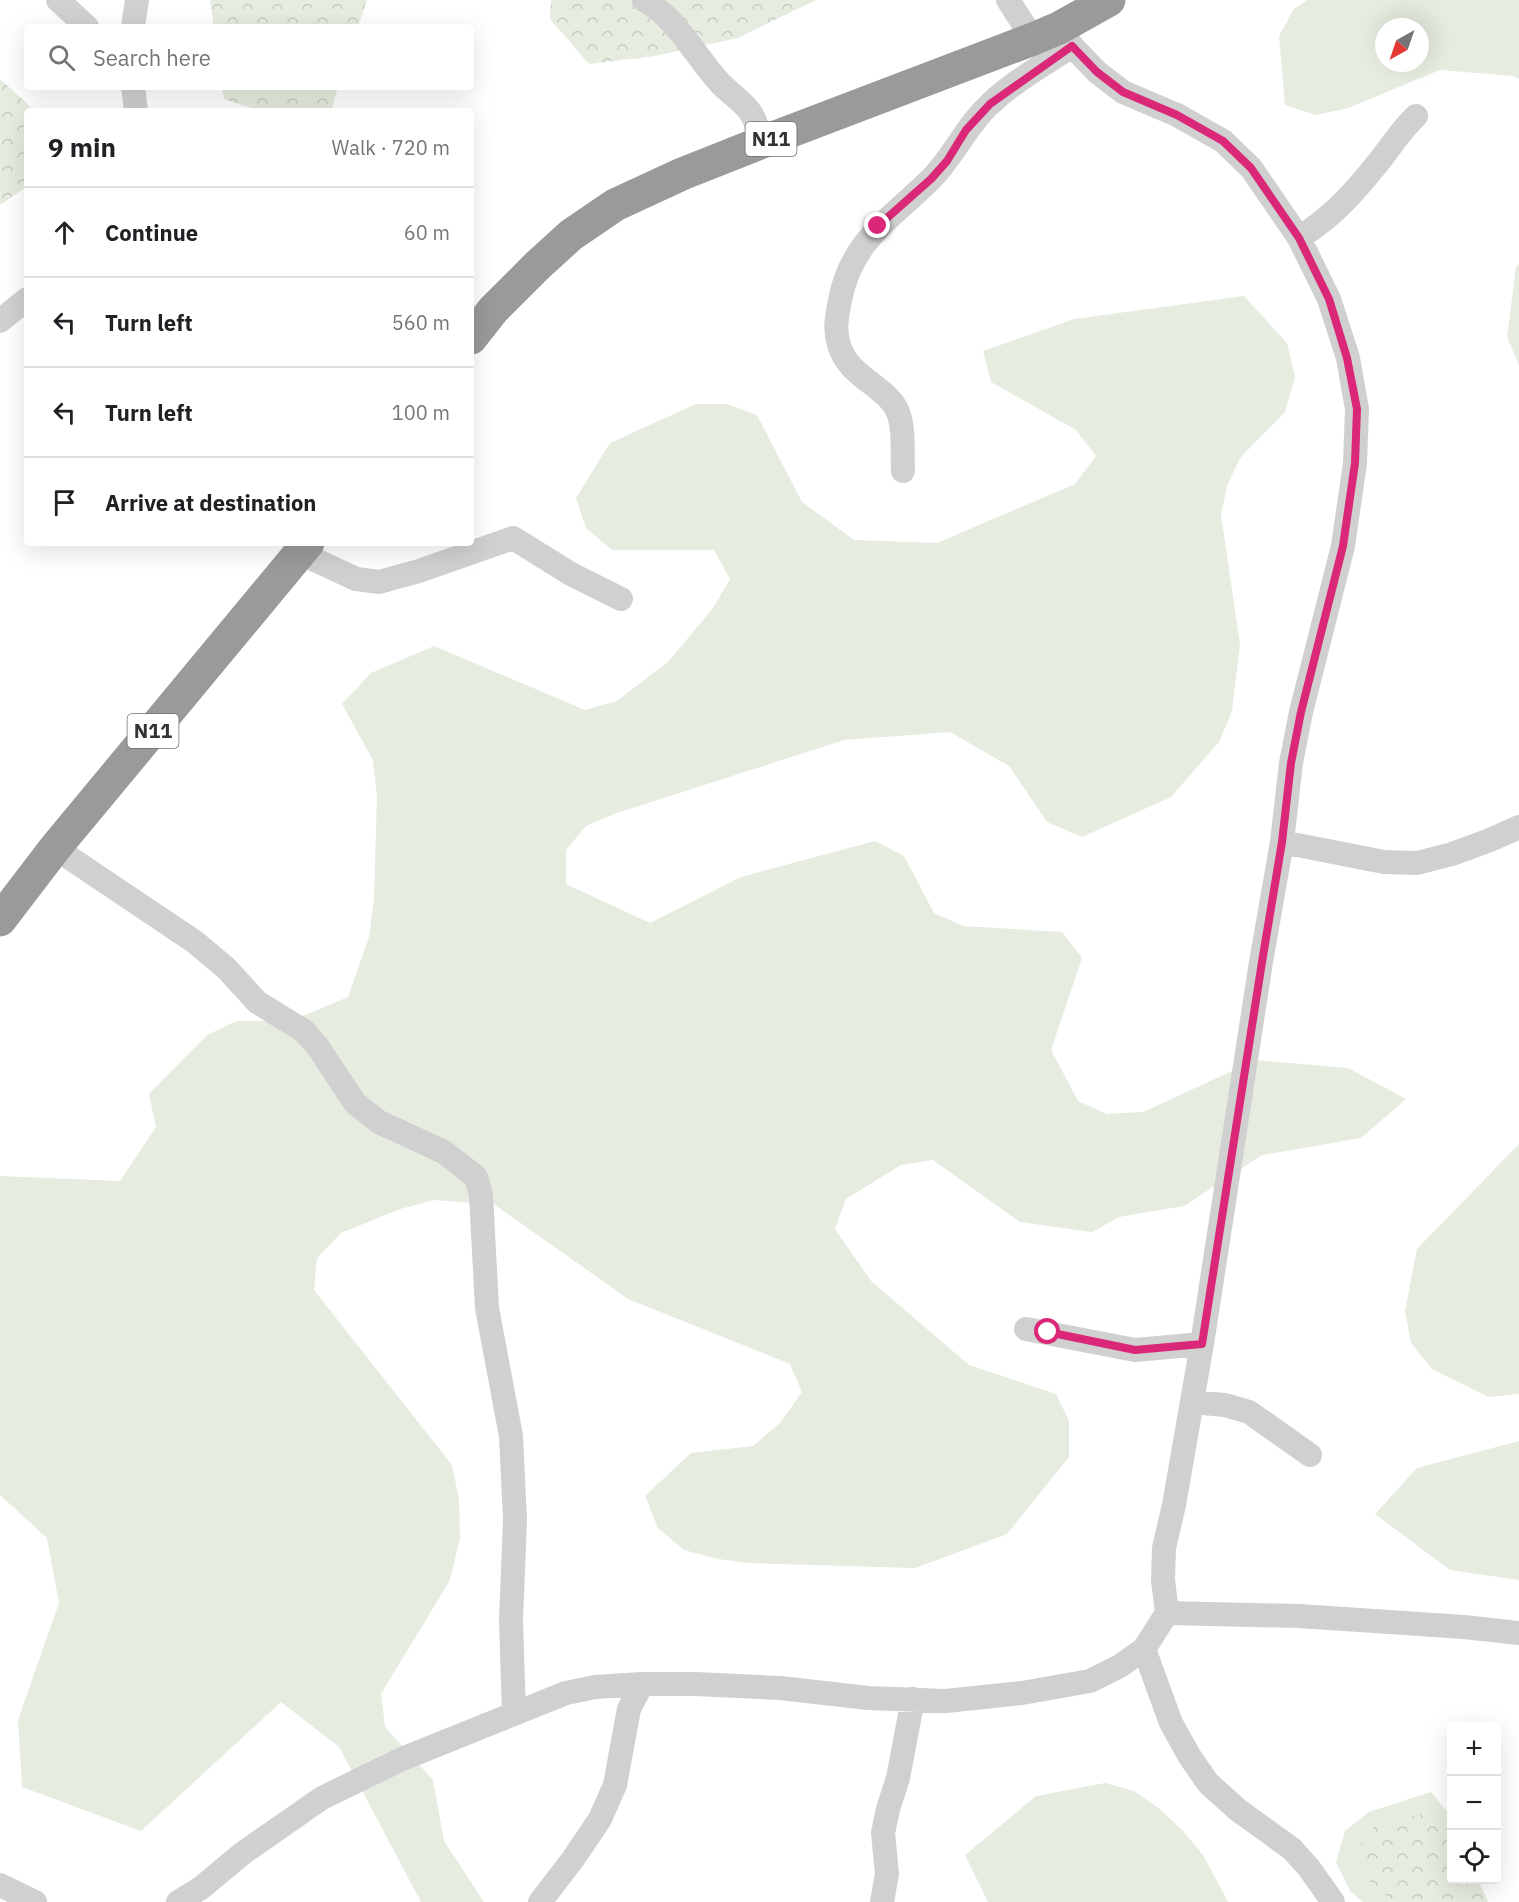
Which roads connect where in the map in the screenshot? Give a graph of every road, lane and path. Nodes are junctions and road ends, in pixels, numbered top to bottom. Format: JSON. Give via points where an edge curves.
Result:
{"nodes":[{"id":1,"x":58,"y":0,"type":"edge"},
{"id":2,"x":137,"y":0,"type":"edge"},
{"id":3,"x":644,"y":0,"type":"edge"},
{"id":4,"x":1008,"y":0,"type":"edge"},
{"id":5,"x":1109,"y":0,"type":"edge"},
{"id":6,"x":84,"y":24,"type":"edge"},
{"id":7,"x":134,"y":24,"type":"edge"},
{"id":8,"x":1055,"y":38,"type":"junction"},
{"id":9,"x":133,"y":90,"type":"edge"},
{"id":10,"x":136,"y":108,"type":"edge"},
{"id":11,"x":1416,"y":116,"type":"dead end"},
{"id":12,"x":760,"y":143,"type":"junction"},
{"id":13,"x":1299,"y":238,"type":"junction"},
{"id":14,"x":24,"y":301,"type":"edge"},
{"id":15,"x":0,"y":321,"type":"edge"},
{"id":16,"x":474,"y":334,"type":"edge"},
{"id":17,"x":903,"y":471,"type":"dead end"},
{"id":18,"x":304,"y":548,"type":"edge"},
{"id":19,"x":621,"y":599,"type":"dead end"},
{"id":20,"x":1519,"y":827,"type":"edge"},
{"id":21,"x":1282,"y":842,"type":"junction"},
{"id":22,"x":55,"y":848,"type":"junction"},
{"id":23,"x":0,"y":920,"type":"edge"},
{"id":24,"x":1026,"y":1329,"type":"dead end"},
{"id":25,"x":1202,"y":1344,"type":"junction"},
{"id":26,"x":1191,"y":1402,"type":"junction"},
{"id":27,"x":1310,"y":1455,"type":"dead end"},
{"id":28,"x":1167,"y":1613,"type":"junction"},
{"id":29,"x":1519,"y":1633,"type":"edge"},
{"id":30,"x":1144,"y":1649,"type":"junction"},
{"id":31,"x":642,"y":1684,"type":"junction"},
{"id":32,"x":913,"y":1699,"type":"junction"},
{"id":33,"x":514,"y":1714,"type":"junction"},
{"id":34,"x":0,"y":1885,"type":"edge"},
{"id":35,"x":35,"y":1902,"type":"edge"},
{"id":36,"x":181,"y":1902,"type":"edge"},
{"id":37,"x":540,"y":1902,"type":"edge"},
{"id":38,"x":882,"y":1902,"type":"edge"},
{"id":39,"x":1333,"y":1902,"type":"edge"}],
"edges":[{"from":1,"to":6,"type":"street"},
{"from":2,"to":7,"type":"street"},
{"from":3,"to":12,"type":"street","via":[[679,29],[720,83],[749,110]]},
{"from":4,"to":8,"type":"street"},
{"from":5,"to":8,"type":"highway","number":"N11"},
{"from":8,"to":12,"type":"highway","number":"N11"},
{"from":8,"to":13,"type":"street","via":[[1123,92],[1177,115],[1223,141],[1251,168]]},
{"from":8,"to":17,"type":"street","via":[[966,130],[931,179],[878,226],[852,261],[835,324],[839,346],[852,368],[895,406],[900,419]]},
{"from":9,"to":10,"type":"street"},
{"from":11,"to":13,"type":"street","via":[[1341,207]]},
{"from":12,"to":16,"type":"highway","number":"N11","via":[[615,206],[538,265]]},
{"from":13,"to":21,"type":"street","via":[[1329,299],[1357,409],[1355,463],[1343,546],[1301,712]]},
{"from":14,"to":15,"type":"street"},
{"from":18,"to":19,"type":"street","via":[[356,579],[379,582],[513,538]]},
{"from":18,"to":22,"type":"highway","number":"N11"},
{"from":20,"to":21,"type":"street","via":[[1452,854],[1417,863],[1384,862]]},
{"from":21,"to":25,"type":"street"},
{"from":22,"to":23,"type":"highway","number":"N11"},
{"from":22,"to":33,"type":"street","via":[[195,942],[257,1002],[304,1031],[355,1103],[378,1122],[444,1152],[476,1177],[481,1195],[487,1308],[511,1436],[515,1519],[511,1620]]},
{"from":24,"to":25,"type":"street","via":[[1135,1350]]},
{"from":25,"to":26,"type":"street"},
{"from":26,"to":27,"type":"street","via":[[1249,1412]]},
{"from":26,"to":28,"type":"street","via":[[1164,1548]]},
{"from":28,"to":29,"type":"street","via":[[1299,1617]]},
{"from":28,"to":30,"type":"street"},
{"from":30,"to":32,"type":"street","via":[[1090,1681],[957,1700]]},
{"from":30,"to":39,"type":"street","via":[[1171,1723],[1208,1783],[1292,1849]]},
{"from":31,"to":32,"type":"street","via":[[770,1688]]},
{"from":31,"to":33,"type":"street","via":[[566,1693]]},
{"from":31,"to":37,"type":"street","via":[[629,1708],[615,1785],[600,1819]]},
{"from":32,"to":38,"type":"street","via":[[883,1833],[887,1874]]},
{"from":33,"to":36,"type":"street","via":[[402,1759],[322,1798]]},
{"from":34,"to":35,"type":"street"}]}
